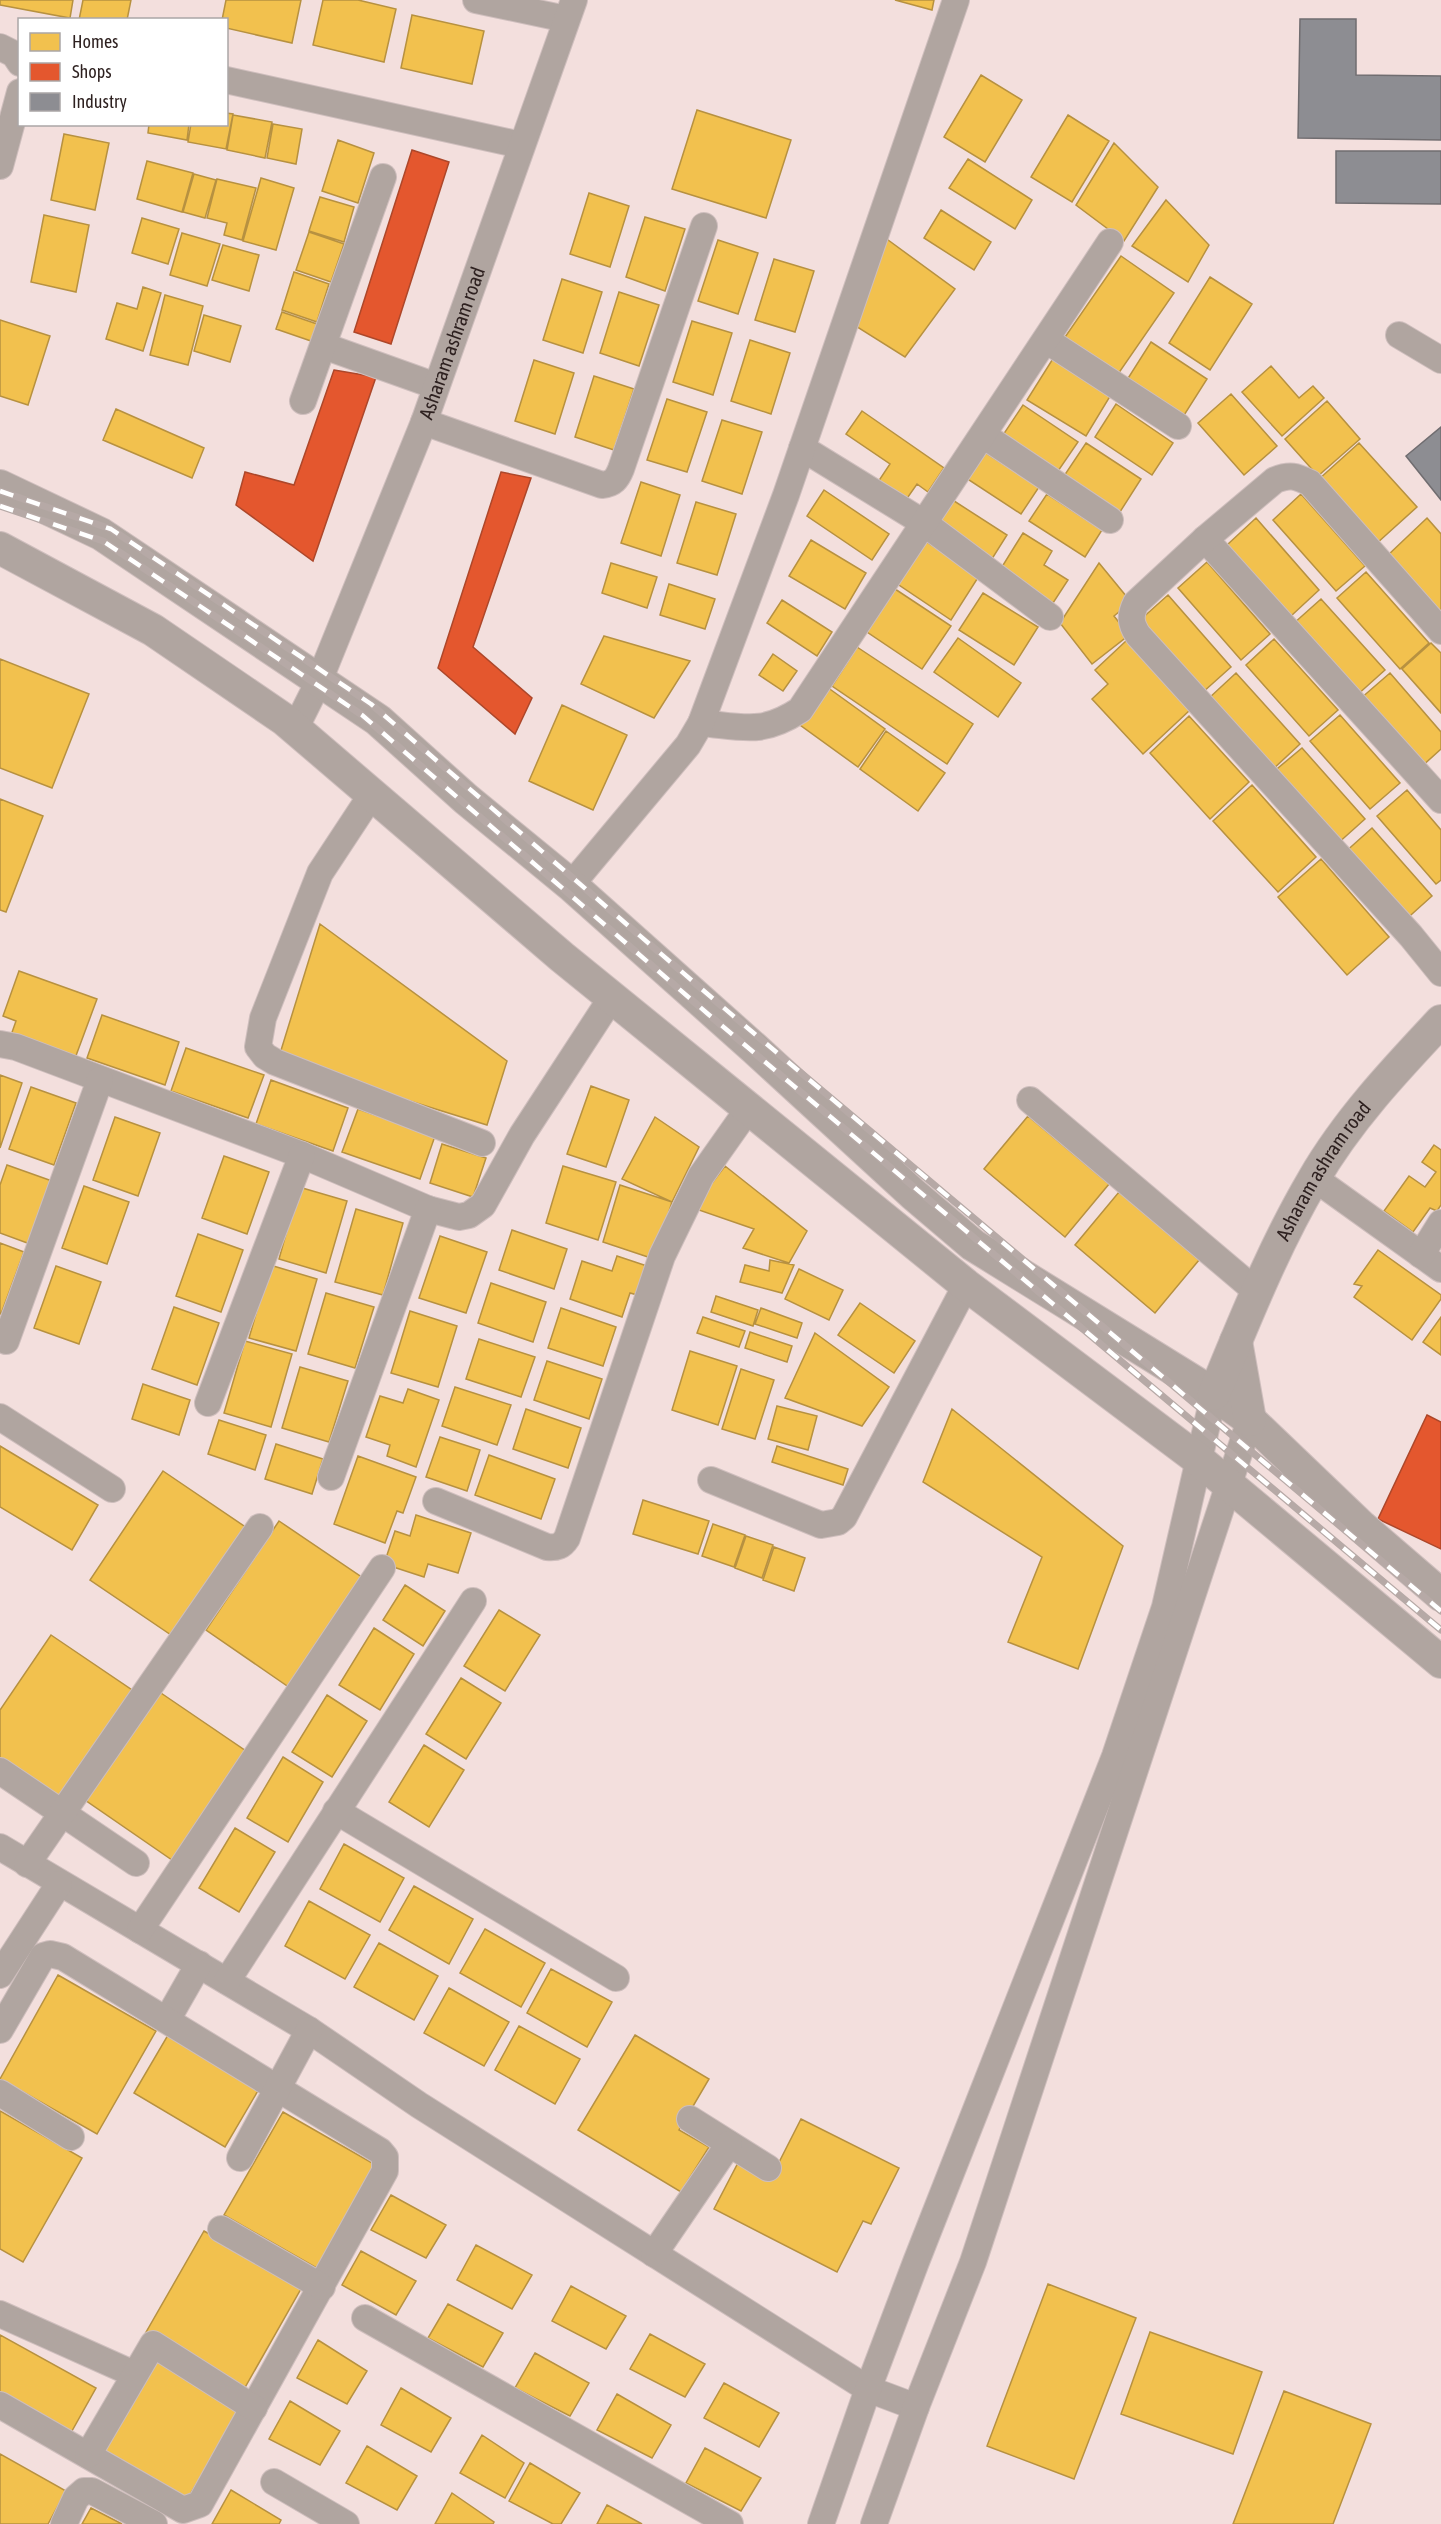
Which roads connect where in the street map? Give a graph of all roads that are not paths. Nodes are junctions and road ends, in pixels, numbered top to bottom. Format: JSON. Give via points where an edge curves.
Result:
{"nodes":[{"id":1,"x":476,"y":0,"type":"edge"},
{"id":2,"x":956,"y":0,"type":"edge"},
{"id":3,"x":570,"y":10,"type":"edge"},
{"id":4,"x":0,"y":47,"type":"edge"},
{"id":5,"x":18,"y":60,"type":"edge"},
{"id":6,"x":228,"y":80,"type":"edge"},
{"id":7,"x":18,"y":99,"type":"edge"},
{"id":8,"x":521,"y":145,"type":"junction"},
{"id":9,"x":0,"y":166,"type":"edge"},
{"id":10,"x":383,"y":177,"type":"dead end"},
{"id":11,"x":704,"y":226,"type":"dead end"},
{"id":12,"x":1110,"y":242,"type":"dead end"},
{"id":13,"x":1399,"y":335,"type":"dead end"},
{"id":14,"x":1046,"y":340,"type":"junction"},
{"id":15,"x":324,"y":346,"type":"junction"},
{"id":16,"x":1441,"y":360,"type":"edge"},
{"id":17,"x":436,"y":386,"type":"junction"},
{"id":18,"x":303,"y":401,"type":"dead end"},
{"id":19,"x":424,"y":422,"type":"junction"},
{"id":20,"x":1178,"y":426,"type":"dead end"},
{"id":21,"x":983,"y":435,"type":"junction"},
{"id":22,"x":802,"y":448,"type":"junction"},
{"id":23,"x":0,"y":486,"type":"edge"},
{"id":24,"x":1110,"y":520,"type":"dead end"},
{"id":25,"x":924,"y":523,"type":"junction"},
{"id":26,"x":1205,"y":538,"type":"junction"},
{"id":27,"x":0,"y":548,"type":"edge"},
{"id":28,"x":1050,"y":616,"type":"dead end"},
{"id":29,"x":1441,"y":630,"type":"edge"},
{"id":30,"x":319,"y":681,"type":"junction"},
{"id":31,"x":701,"y":723,"type":"junction"},
{"id":32,"x":295,"y":729,"type":"junction"},
{"id":33,"x":372,"y":794,"type":"junction"},
{"id":34,"x":1441,"y":800,"type":"edge"},
{"id":35,"x":571,"y":885,"type":"junction"},
{"id":36,"x":1441,"y":974,"type":"edge"},
{"id":37,"x":612,"y":997,"type":"junction"},
{"id":38,"x":1441,"y":1021,"type":"edge"},
{"id":39,"x":0,"y":1044,"type":"edge"},
{"id":40,"x":100,"y":1080,"type":"junction"},
{"id":41,"x":1030,"y":1100,"type":"dead end"},
{"id":42,"x":749,"y":1108,"type":"junction"},
{"id":43,"x":482,"y":1143,"type":"dead end"},
{"id":44,"x":302,"y":1155,"type":"junction"},
{"id":45,"x":1314,"y":1178,"type":"junction"},
{"id":46,"x":428,"y":1209,"type":"junction"},
{"id":47,"x":1441,"y":1223,"type":"edge"},
{"id":48,"x":1431,"y":1262,"type":"edge"},
{"id":49,"x":966,"y":1285,"type":"junction"},
{"id":50,"x":1256,"y":1292,"type":"junction"},
{"id":51,"x":6,"y":1341,"type":"dead end"},
{"id":52,"x":1236,"y":1341,"type":"junction"},
{"id":53,"x":1214,"y":1394,"type":"junction"},
{"id":54,"x":208,"y":1403,"type":"dead end"},
{"id":55,"x":0,"y":1417,"type":"edge"},
{"id":56,"x":1250,"y":1420,"type":"junction"},
{"id":57,"x":1199,"y":1460,"type":"junction"},
{"id":58,"x":331,"y":1477,"type":"dead end"},
{"id":59,"x":711,"y":1480,"type":"dead end"},
{"id":60,"x":1228,"y":1485,"type":"junction"},
{"id":61,"x":112,"y":1489,"type":"dead end"},
{"id":62,"x":436,"y":1501,"type":"dead end"},
{"id":63,"x":260,"y":1527,"type":"dead end"},
{"id":64,"x":382,"y":1568,"type":"dead end"},
{"id":65,"x":1441,"y":1595,"type":"edge"},
{"id":66,"x":473,"y":1601,"type":"dead end"},
{"id":67,"x":1441,"y":1662,"type":"edge"},
{"id":68,"x":0,"y":1771,"type":"edge"},
{"id":69,"x":336,"y":1811,"type":"junction"},
{"id":70,"x":62,"y":1813,"type":"junction"},
{"id":71,"x":0,"y":1847,"type":"edge"},
{"id":72,"x":136,"y":1863,"type":"dead end"},
{"id":73,"x":27,"y":1864,"type":"junction"},
{"id":74,"x":59,"y":1884,"type":"junction"},
{"id":75,"x":140,"y":1930,"type":"junction"},
{"id":76,"x":199,"y":1964,"type":"junction"},
{"id":77,"x":0,"y":1975,"type":"edge"},
{"id":78,"x":616,"y":1978,"type":"dead end"},
{"id":79,"x":227,"y":1981,"type":"junction"},
{"id":80,"x":167,"y":2020,"type":"junction"},
{"id":81,"x":0,"y":2030,"type":"edge"},
{"id":82,"x":309,"y":2030,"type":"junction"},
{"id":83,"x":277,"y":2088,"type":"junction"},
{"id":84,"x":0,"y":2093,"type":"edge"},
{"id":85,"x":690,"y":2119,"type":"dead end"},
{"id":86,"x":71,"y":2137,"type":"dead end"},
{"id":87,"x":729,"y":2144,"type":"junction"},
{"id":88,"x":240,"y":2158,"type":"dead end"},
{"id":89,"x":768,"y":2168,"type":"dead end"},
{"id":90,"x":221,"y":2229,"type":"dead end"},
{"id":91,"x":654,"y":2254,"type":"junction"},
{"id":92,"x":322,"y":2287,"type":"junction"},
{"id":93,"x":0,"y":2314,"type":"edge"},
{"id":94,"x":365,"y":2318,"type":"dead end"},
{"id":95,"x":134,"y":2374,"type":"junction"},
{"id":96,"x":868,"y":2389,"type":"junction"},
{"id":97,"x":0,"y":2405,"type":"edge"},
{"id":98,"x":916,"y":2407,"type":"junction"},
{"id":99,"x":254,"y":2408,"type":"junction"},
{"id":100,"x":88,"y":2456,"type":"junction"},
{"id":101,"x":274,"y":2482,"type":"dead end"},
{"id":102,"x":64,"y":2524,"type":"edge"},
{"id":103,"x":154,"y":2524,"type":"edge"},
{"id":104,"x":346,"y":2524,"type":"edge"},
{"id":105,"x":730,"y":2524,"type":"edge"},
{"id":106,"x":821,"y":2524,"type":"edge"},
{"id":107,"x":874,"y":2524,"type":"edge"}],
"edges":[{"from":1,"to":3,"type":"street"},
{"from":2,"to":22,"type":"street"},
{"from":3,"to":8,"type":"street","name":"Asharam ashram road"},
{"from":4,"to":5,"type":"street"},
{"from":6,"to":8,"type":"street"},
{"from":7,"to":9,"type":"street"},
{"from":8,"to":17,"type":"street","name":"Asharam ashram road"},
{"from":10,"to":15,"type":"street"},
{"from":11,"to":19,"type":"street","via":[[621,469],[610,484],[602,485]]},
{"from":12,"to":14,"type":"street"},
{"from":13,"to":16,"type":"street"},
{"from":14,"to":20,"type":"street"},
{"from":14,"to":21,"type":"street"},
{"from":15,"to":17,"type":"street"},
{"from":15,"to":18,"type":"street"},
{"from":17,"to":19,"type":"street","name":"Asharam ashram road"},
{"from":19,"to":30,"type":"street","name":"Asharam ashram road"},
{"from":21,"to":24,"type":"street"},
{"from":21,"to":25,"type":"street"},
{"from":22,"to":25,"type":"street"},
{"from":22,"to":31,"type":"street"},
{"from":23,"to":30,"type":"street","via":[[101,534]]},
{"from":25,"to":28,"type":"street"},
{"from":25,"to":31,"type":"street","via":[[800,710],[770,726]]},
{"from":26,"to":29,"type":"street","via":[[1275,480],[1296,476],[1310,483]]},
{"from":26,"to":34,"type":"street"},
{"from":26,"to":36,"type":"street","via":[[1137,603],[1131,614],[1133,627]]},
{"from":27,"to":32,"type":"street","via":[[153,630]]},
{"from":30,"to":32,"type":"street","name":"Asharam ashram road"},
{"from":30,"to":35,"type":"street","via":[[378,720]]},
{"from":31,"to":35,"type":"street","via":[[688,745]]},
{"from":32,"to":33,"type":"street"},
{"from":33,"to":37,"type":"street"},
{"from":33,"to":43,"type":"street","via":[[320,873],[263,1018],[258,1047],[275,1062]]},
{"from":35,"to":53,"type":"street","via":[[973,1245]]},
{"from":37,"to":42,"type":"street"},
{"from":37,"to":46,"type":"street","via":[[522,1135],[483,1205],[459,1217]]},
{"from":38,"to":45,"type":"street","name":"Asharam ashram road","via":[[1366,1102]]},
{"from":39,"to":40,"type":"street"},
{"from":40,"to":44,"type":"street"},
{"from":40,"to":51,"type":"street"},
{"from":41,"to":50,"type":"street"},
{"from":42,"to":49,"type":"street"},
{"from":42,"to":62,"type":"street","via":[[701,1176],[662,1256],[564,1544],[548,1547]]},
{"from":44,"to":46,"type":"street"},
{"from":44,"to":54,"type":"street"},
{"from":45,"to":48,"type":"street"},
{"from":45,"to":50,"type":"street","name":"Asharam ashram road"},
{"from":46,"to":58,"type":"street"},
{"from":47,"to":48,"type":"street"},
{"from":49,"to":57,"type":"street"},
{"from":49,"to":59,"type":"street","via":[[838,1522],[821,1526]]},
{"from":50,"to":52,"type":"street","name":"Asharam ashram road"},
{"from":52,"to":53,"type":"street","name":"Asharam ashram road"},
{"from":52,"to":56,"type":"street"},
{"from":53,"to":56,"type":"street"},
{"from":53,"to":57,"type":"street"},
{"from":55,"to":61,"type":"street"},
{"from":56,"to":60,"type":"street"},
{"from":56,"to":65,"type":"street","via":[[1362,1527]]},
{"from":57,"to":60,"type":"street"},
{"from":57,"to":96,"type":"street","via":[[1165,1607],[1115,1756]]},
{"from":60,"to":67,"type":"street"},
{"from":60,"to":98,"type":"street","via":[[973,2262]]},
{"from":63,"to":70,"type":"street"},
{"from":64,"to":75,"type":"street"},
{"from":66,"to":69,"type":"street"},
{"from":68,"to":70,"type":"street"},
{"from":69,"to":78,"type":"street"},
{"from":69,"to":79,"type":"street"},
{"from":70,"to":72,"type":"street"},
{"from":70,"to":73,"type":"street"},
{"from":71,"to":73,"type":"street"},
{"from":73,"to":74,"type":"street"},
{"from":74,"to":75,"type":"street"},
{"from":74,"to":77,"type":"street"},
{"from":75,"to":76,"type":"street"},
{"from":76,"to":79,"type":"street"},
{"from":76,"to":80,"type":"street"},
{"from":79,"to":82,"type":"street"},
{"from":80,"to":81,"type":"street","via":[[63,1957],[50,1954],[43,1956]]},
{"from":80,"to":83,"type":"street"},
{"from":82,"to":83,"type":"street"},
{"from":82,"to":91,"type":"street"},
{"from":83,"to":88,"type":"street"},
{"from":83,"to":92,"type":"street","via":[[380,2151],[386,2164],[386,2171]]},
{"from":84,"to":86,"type":"street"},
{"from":85,"to":87,"type":"street"},
{"from":87,"to":89,"type":"street"},
{"from":87,"to":91,"type":"street"},
{"from":90,"to":92,"type":"street"},
{"from":91,"to":96,"type":"street"},
{"from":92,"to":99,"type":"street"},
{"from":93,"to":95,"type":"street"},
{"from":94,"to":105,"type":"street"},
{"from":95,"to":99,"type":"street","via":[[153,2344]]},
{"from":95,"to":100,"type":"street"},
{"from":96,"to":98,"type":"street"},
{"from":96,"to":106,"type":"street"},
{"from":97,"to":100,"type":"street"},
{"from":98,"to":107,"type":"street"},
{"from":99,"to":100,"type":"street","via":[[200,2504],[192,2508],[183,2510]]},
{"from":101,"to":104,"type":"street"},
{"from":102,"to":103,"type":"street","via":[[76,2498],[84,2491],[92,2491]]}]}
